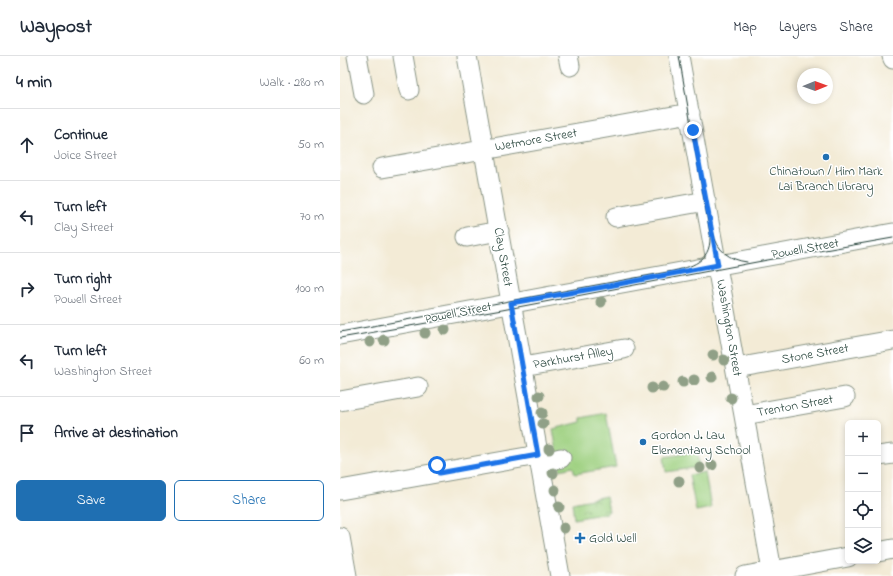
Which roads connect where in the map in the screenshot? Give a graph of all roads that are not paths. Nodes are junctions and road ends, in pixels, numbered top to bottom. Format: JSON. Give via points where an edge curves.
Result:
{"nodes":[{"id":1,"x":357,"y":56,"type":"edge"},
{"id":2,"x":403,"y":56,"type":"edge"},
{"id":3,"x":467,"y":56,"type":"edge"},
{"id":4,"x":680,"y":56,"type":"edge"},
{"id":5,"x":892,"y":56,"type":"edge"},
{"id":6,"x":893,"y":59,"type":"edge"},
{"id":7,"x":409,"y":90,"type":"dead end"},
{"id":8,"x":364,"y":94,"type":"dead end"},
{"id":9,"x":690,"y":112,"type":"junction"},
{"id":10,"x":484,"y":150,"type":"junction"},
{"id":11,"x":382,"y":168,"type":"dead end"},
{"id":12,"x":706,"y":201,"type":"junction"},
{"id":13,"x":616,"y":217,"type":"dead end"},
{"id":14,"x":499,"y":231,"type":"junction"},
{"id":15,"x":893,"y":233,"type":"edge"},
{"id":16,"x":467,"y":236,"type":"dead end"},
{"id":17,"x":718,"y":265,"type":"junction"},
{"id":18,"x":511,"y":303,"type":"junction"},
{"id":19,"x":340,"y":335,"type":"edge"},
{"id":20,"x":893,"y":340,"type":"edge"},
{"id":21,"x":624,"y":349,"type":"dead end"},
{"id":22,"x":523,"y":367,"type":"junction"},
{"id":23,"x":736,"y":368,"type":"junction"},
{"id":24,"x":418,"y":387,"type":"dead end"},
{"id":25,"x":845,"y":397,"type":"dead end"},
{"id":26,"x":340,"y":401,"type":"edge"},
{"id":27,"x":744,"y":415,"type":"junction"},
{"id":28,"x":893,"y":454,"type":"edge"},
{"id":29,"x":881,"y":456,"type":"edge"},
{"id":30,"x":561,"y":458,"type":"dead end"},
{"id":31,"x":539,"y":459,"type":"junction"},
{"id":32,"x":340,"y":490,"type":"edge"},
{"id":33,"x":340,"y":537,"type":"edge"},
{"id":34,"x":893,"y":549,"type":"edge"},
{"id":35,"x":881,"y":551,"type":"edge"},
{"id":36,"x":845,"y":558,"type":"edge"},
{"id":37,"x":772,"y":574,"type":"edge"},
{"id":38,"x":347,"y":576,"type":"edge"},
{"id":39,"x":560,"y":576,"type":"edge"},
{"id":40,"x":745,"y":576,"type":"edge"}],
"edges":[{"from":1,"to":8,"type":"street"},
{"from":2,"to":7,"type":"street"},
{"from":3,"to":10,"type":"street","name":"Clay Street"},
{"from":4,"to":9,"type":"street","name":"Washington Street"},
{"from":5,"to":6,"type":"street"},
{"from":9,"to":10,"type":"street","name":"Wetmore Street"},
{"from":9,"to":12,"type":"street","name":"Washington Street"},
{"from":10,"to":11,"type":"street","name":"Wetmore Street"},
{"from":10,"to":14,"type":"street","name":"Clay Street"},
{"from":12,"to":13,"type":"street"},
{"from":12,"to":17,"type":"street","name":"Washington Street"},
{"from":14,"to":16,"type":"street"},
{"from":14,"to":18,"type":"street","name":"Clay Street"},
{"from":15,"to":17,"type":"street","name":"Powell Street"},
{"from":17,"to":18,"type":"street","name":"Powell Street"},
{"from":17,"to":23,"type":"street","name":"Washington Street"},
{"from":18,"to":19,"type":"street","name":"Powell Street","via":[[503,317],[461,325],[404,323]]},
{"from":18,"to":22,"type":"street","name":"Clay Street"},
{"from":20,"to":23,"type":"street","name":"Stone Street"},
{"from":21,"to":22,"type":"street","name":"Parkhurst Alley"},
{"from":22,"to":31,"type":"street","name":"Clay Street"},
{"from":23,"to":27,"type":"street","name":"Washington Street"},
{"from":24,"to":26,"type":"street"},
{"from":25,"to":27,"type":"street","name":"Trenton Street"},
{"from":27,"to":37,"type":"street","name":"Washington Street"},
{"from":28,"to":29,"type":"street"},
{"from":30,"to":31,"type":"street"},
{"from":31,"to":32,"type":"street","via":[[398,475]]},
{"from":31,"to":39,"type":"street","name":"Clay Street"},
{"from":33,"to":38,"type":"street"},
{"from":34,"to":35,"type":"street"},
{"from":36,"to":37,"type":"street"},
{"from":37,"to":40,"type":"street"}]}
